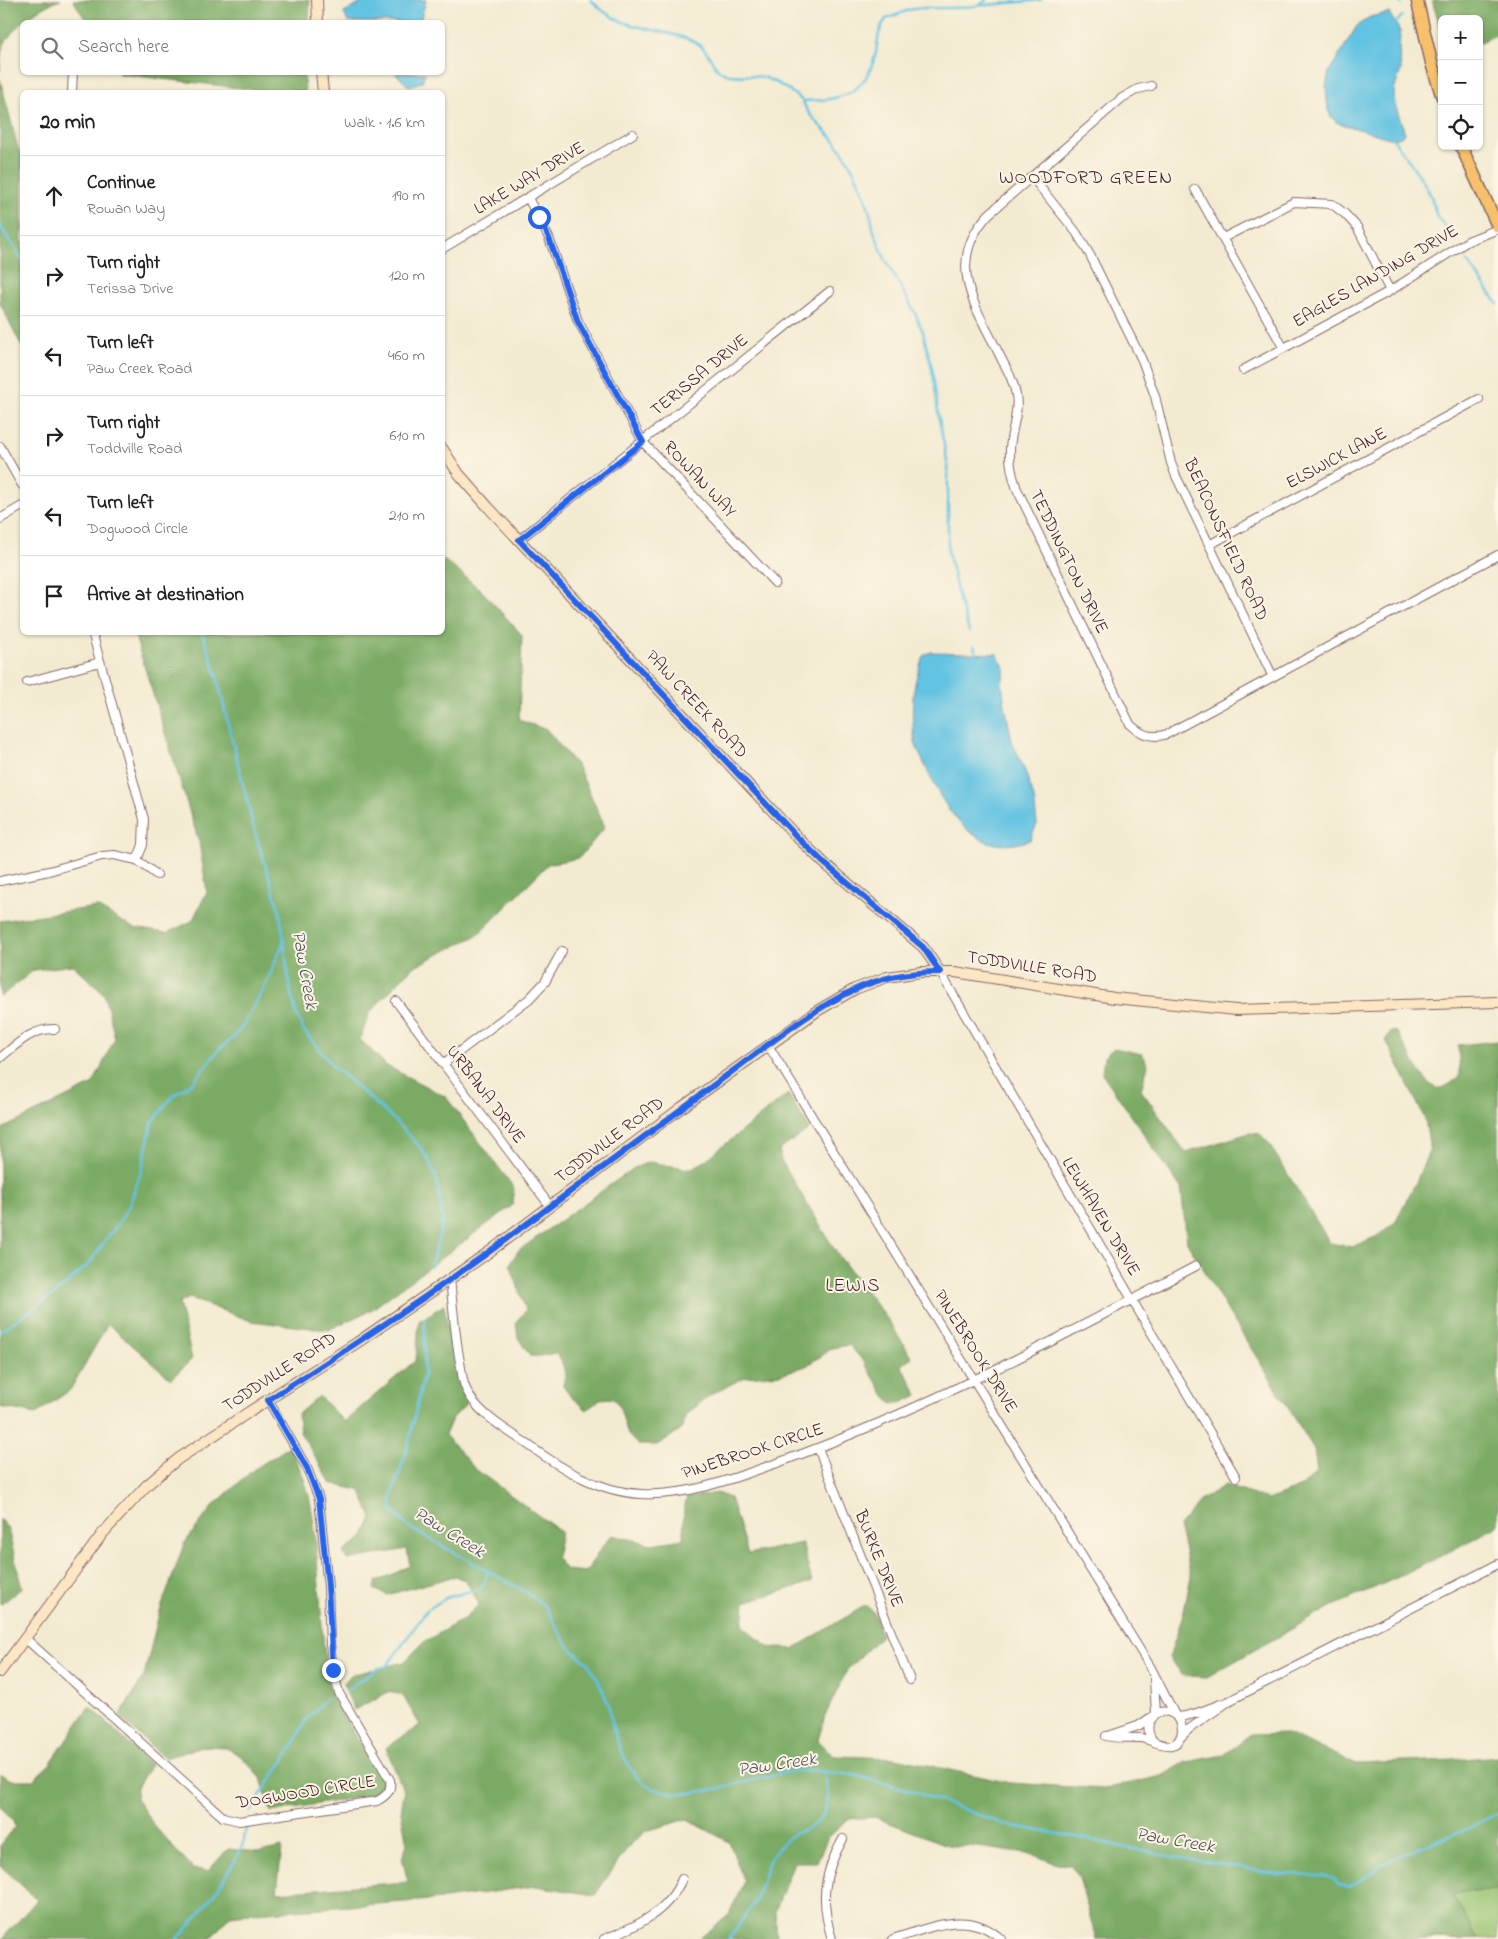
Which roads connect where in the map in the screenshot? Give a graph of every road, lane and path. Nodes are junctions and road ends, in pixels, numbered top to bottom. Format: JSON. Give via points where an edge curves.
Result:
{"nodes":[{"id":1,"x":317,"y":0,"type":"edge"},
{"id":2,"x":1418,"y":0,"type":"edge"},
{"id":3,"x":318,"y":20,"type":"edge"},
{"id":4,"x":73,"y":75,"type":"edge"},
{"id":5,"x":321,"y":75,"type":"edge"},
{"id":6,"x":1438,"y":84,"type":"edge"},
{"id":7,"x":1152,"y":86,"type":"dead end"},
{"id":8,"x":72,"y":90,"type":"edge"},
{"id":9,"x":323,"y":90,"type":"edge"},
{"id":10,"x":633,"y":134,"type":"dead end"},
{"id":11,"x":1463,"y":150,"type":"edge"},
{"id":12,"x":1032,"y":177,"type":"junction"},
{"id":13,"x":1195,"y":189,"type":"dead end"},
{"id":14,"x":528,"y":198,"type":"junction"},
{"id":15,"x":1498,"y":228,"type":"edge"},
{"id":16,"x":1223,"y":238,"type":"junction"},
{"id":17,"x":445,"y":247,"type":"edge"},
{"id":18,"x":830,"y":291,"type":"dead end"},
{"id":19,"x":1390,"y":291,"type":"junction"},
{"id":20,"x":1283,"y":347,"type":"junction"},
{"id":21,"x":1243,"y":370,"type":"dead end"},
{"id":22,"x":1479,"y":399,"type":"dead end"},
{"id":23,"x":643,"y":442,"type":"junction"},
{"id":24,"x":0,"y":446,"type":"edge"},
{"id":25,"x":445,"y":453,"type":"edge"},
{"id":26,"x":20,"y":481,"type":"edge"},
{"id":27,"x":20,"y":507,"type":"edge"},
{"id":28,"x":0,"y":519,"type":"edge"},
{"id":29,"x":519,"y":540,"type":"junction"},
{"id":30,"x":1209,"y":545,"type":"junction"},
{"id":31,"x":1498,"y":555,"type":"edge"},
{"id":32,"x":775,"y":583,"type":"dead end"},
{"id":33,"x":93,"y":635,"type":"edge"},
{"id":34,"x":100,"y":662,"type":"junction"},
{"id":35,"x":1273,"y":677,"type":"junction"},
{"id":36,"x":27,"y":682,"type":"dead end"},
{"id":37,"x":137,"y":860,"type":"junction"},
{"id":38,"x":157,"y":875,"type":"dead end"},
{"id":39,"x":0,"y":881,"type":"edge"},
{"id":40,"x":562,"y":951,"type":"dead end"},
{"id":41,"x":940,"y":972,"type":"junction"},
{"id":42,"x":396,"y":1001,"type":"dead end"},
{"id":43,"x":1498,"y":1002,"type":"edge"},
{"id":44,"x":55,"y":1029,"type":"dead end"},
{"id":45,"x":768,"y":1045,"type":"junction"},
{"id":46,"x":0,"y":1058,"type":"edge"},
{"id":47,"x":443,"y":1064,"type":"junction"},
{"id":48,"x":550,"y":1206,"type":"junction"},
{"id":49,"x":1196,"y":1266,"type":"dead end"},
{"id":50,"x":450,"y":1279,"type":"junction"},
{"id":51,"x":1132,"y":1300,"type":"junction"},
{"id":52,"x":974,"y":1380,"type":"junction"},
{"id":53,"x":268,"y":1400,"type":"junction"},
{"id":54,"x":818,"y":1448,"type":"junction"},
{"id":55,"x":1236,"y":1477,"type":"dead end"},
{"id":56,"x":1498,"y":1564,"type":"edge"},
{"id":57,"x":25,"y":1638,"type":"junction"},
{"id":58,"x":0,"y":1672,"type":"edge"},
{"id":59,"x":1154,"y":1676,"type":"junction"},
{"id":60,"x":910,"y":1680,"type":"dead end"},
{"id":61,"x":1227,"y":1702,"type":"junction"},
{"id":62,"x":1154,"y":1716,"type":"junction"},
{"id":63,"x":1176,"y":1716,"type":"junction"},
{"id":64,"x":1179,"y":1738,"type":"junction"},
{"id":65,"x":1154,"y":1742,"type":"junction"},
{"id":66,"x":844,"y":1840,"type":"dead end"},
{"id":67,"x":682,"y":1878,"type":"dead end"},
{"id":68,"x":604,"y":1939,"type":"edge"},
{"id":69,"x":832,"y":1939,"type":"edge"},
{"id":70,"x":893,"y":1939,"type":"edge"},
{"id":71,"x":1000,"y":1939,"type":"edge"}],
"edges":[{"from":1,"to":3,"type":"street"},
{"from":2,"to":6,"type":"main road"},
{"from":4,"to":8,"type":"street"},
{"from":5,"to":9,"type":"street"},
{"from":7,"to":12,"type":"street","name":"TEDDINGTON DRIVE","via":[[1122,98]]},
{"from":10,"to":14,"type":"street","name":"LAKE WAY DRIVE"},
{"from":11,"to":15,"type":"main road"},
{"from":12,"to":30,"type":"street","name":"BEACONSFIELD ROAD","via":[[1090,255],[1142,360],[1155,396],[1171,463]]},
{"from":12,"to":35,"type":"street","name":"TEDDINGTON DRIVE","via":[[981,222],[969,245],[965,263],[971,296],[1013,383],[1016,396],[1011,468],[1016,489],[1130,724],[1136,730],[1152,737],[1167,734]]},
{"from":13,"to":16,"type":"street"},
{"from":14,"to":17,"type":"street","name":"LAKE WAY DRIVE"},
{"from":14,"to":23,"type":"street","name":"ROWAN WAY","via":[[549,238],[578,322]]},
{"from":15,"to":19,"type":"street","name":"EAGLES LANDING DRIVE","via":[[1450,251]]},
{"from":16,"to":19,"type":"street","via":[[1294,202],[1332,204],[1357,227]]},
{"from":16,"to":20,"type":"street"},
{"from":18,"to":23,"type":"street","name":"TERISSA DRIVE"},
{"from":19,"to":20,"type":"street","name":"EAGLES LANDING DRIVE"},
{"from":20,"to":21,"type":"street","name":"EAGLES LANDING DRIVE"},
{"from":22,"to":30,"type":"street","name":"ELSWICK LANE"},
{"from":23,"to":29,"type":"street","name":"TERISSA DRIVE"},
{"from":23,"to":32,"type":"street","name":"ROWAN WAY"},
{"from":24,"to":26,"type":"street"},
{"from":25,"to":29,"type":"street","name":"PAW CREEK ROAD","via":[[459,474]]},
{"from":27,"to":28,"type":"street"},
{"from":29,"to":41,"type":"street","name":"PAW CREEK ROAD","via":[[798,838],[923,947]]},
{"from":30,"to":35,"type":"street","name":"BEACONSFIELD ROAD"},
{"from":31,"to":35,"type":"street","name":"TEDDINGTON DRIVE"},
{"from":33,"to":34,"type":"street"},
{"from":34,"to":36,"type":"street"},
{"from":34,"to":37,"type":"street","via":[[144,819],[143,845]]},
{"from":37,"to":38,"type":"street"},
{"from":37,"to":39,"type":"street","via":[[102,856]]},
{"from":40,"to":47,"type":"street","via":[[545,982],[529,999]]},
{"from":41,"to":43,"type":"street","name":"TODDVILLE ROAD","via":[[1132,1000],[1236,1010]]},
{"from":41,"to":45,"type":"street","name":"TODDVILLE ROAD","via":[[898,975],[855,989]]},
{"from":41,"to":51,"type":"street","name":"LEWHAVEN DRIVE"},
{"from":42,"to":47,"type":"street","name":"URBANA DRIVE"},
{"from":44,"to":46,"type":"street","via":[[30,1035]]},
{"from":45,"to":48,"type":"street","name":"TODDVILLE ROAD"},
{"from":45,"to":52,"type":"street","name":"PINEBROOK DRIVE"},
{"from":47,"to":48,"type":"street","name":"URBANA DRIVE"},
{"from":48,"to":50,"type":"street","name":"TODDVILLE ROAD"},
{"from":49,"to":51,"type":"street","name":"PINEBROOK CIRCLE"},
{"from":50,"to":53,"type":"street","name":"TODDVILLE ROAD"},
{"from":50,"to":54,"type":"street","name":"PINEBROOK CIRCLE","via":[[457,1347],[463,1380],[471,1398],[497,1423],[585,1479],[638,1494],[676,1492],[701,1487]]},
{"from":51,"to":52,"type":"street","name":"PINEBROOK CIRCLE"},
{"from":51,"to":55,"type":"street","name":"LEWHAVEN DRIVE"},
{"from":52,"to":54,"type":"street","name":"PINEBROOK CIRCLE"},
{"from":52,"to":59,"type":"street","name":"PINEBROOK DRIVE"},
{"from":53,"to":57,"type":"street","name":"TODDVILLE ROAD","via":[[200,1444],[147,1485],[103,1533]]},
{"from":53,"to":57,"type":"street","name":"DOGWOOD CIRCLE","via":[[315,1486],[321,1511],[335,1681],[346,1706],[390,1780],[388,1793],[377,1801],[261,1818],[239,1821],[223,1817]]},
{"from":54,"to":60,"type":"street","name":"BURKE DRIVE"},
{"from":56,"to":61,"type":"street"},
{"from":57,"to":58,"type":"street","name":"TODDVILLE ROAD"},
{"from":59,"to":62,"type":"street","name":"PINEBROOK DRIVE"},
{"from":59,"to":63,"type":"street","name":"PINEBROOK DRIVE"},
{"from":61,"to":63,"type":"street","via":[[1190,1716]]},
{"from":61,"to":64,"type":"street"},
{"from":62,"to":63,"type":"street","via":[[1167,1712]]},
{"from":62,"to":65,"type":"street","via":[[1149,1722],[1148,1732]]},
{"from":62,"to":65,"type":"street","via":[[1138,1726],[1106,1736]]},
{"from":63,"to":64,"type":"street","via":[[1182,1727]]},
{"from":64,"to":65,"type":"street","via":[[1164,1746]]},
{"from":66,"to":69,"type":"street","via":[[829,1866],[824,1892],[826,1921]]},
{"from":67,"to":68,"type":"street","via":[[676,1892],[659,1910],[636,1925]]},
{"from":70,"to":71,"type":"street","via":[[962,1921],[983,1926]]}]}
